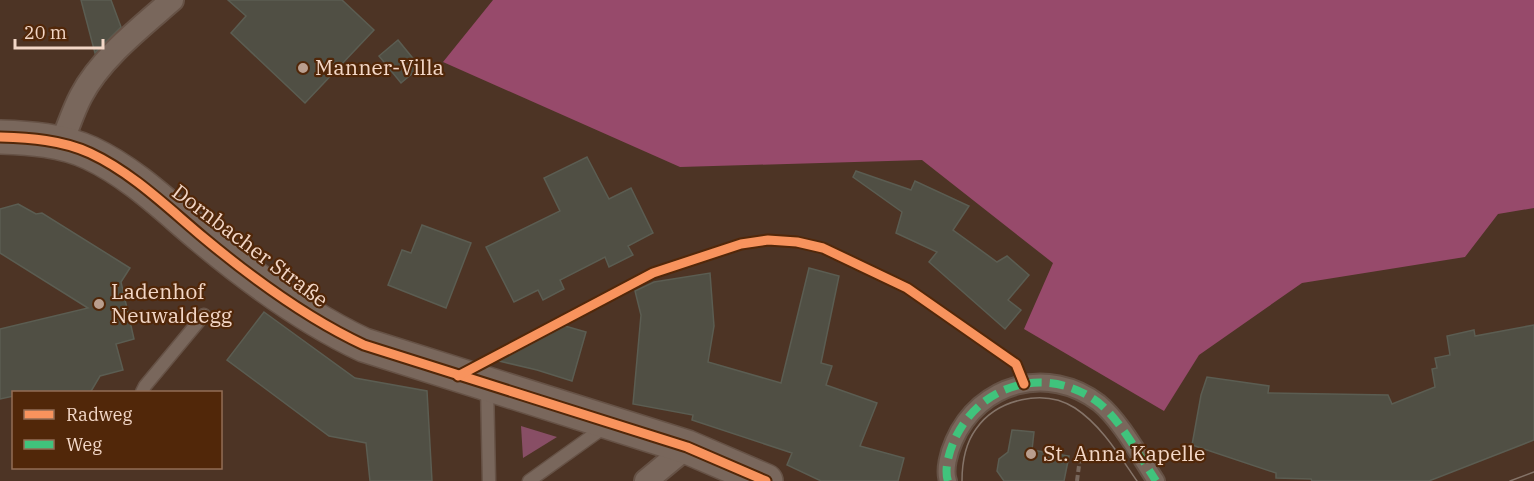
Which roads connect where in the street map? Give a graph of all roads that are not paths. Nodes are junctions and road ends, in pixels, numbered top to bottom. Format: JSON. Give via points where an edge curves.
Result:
{"nodes":[{"id":1,"x":172,"y":0,"type":"edge"},
{"id":2,"x":0,"y":137,"type":"edge"},
{"id":3,"x":61,"y":144,"type":"junction"},
{"id":4,"x":204,"y":315,"type":"dead end"},
{"id":5,"x":487,"y":384,"type":"junction"},
{"id":6,"x":143,"y":391,"type":"edge"},
{"id":7,"x":611,"y":422,"type":"junction"},
{"id":8,"x":687,"y":447,"type":"junction"},
{"id":9,"x":489,"y":481,"type":"edge"},
{"id":10,"x":529,"y":481,"type":"edge"},
{"id":11,"x":646,"y":481,"type":"edge"},
{"id":12,"x":766,"y":481,"type":"edge"},
{"id":13,"x":948,"y":481,"type":"edge"},
{"id":14,"x":1156,"y":481,"type":"edge"}],
"edges":[{"from":1,"to":3,"type":"street","via":[[102,67],[82,94]]},
{"from":2,"to":3,"type":"main road","name":"Dornbacher Straße"},
{"from":3,"to":5,"type":"main road","name":"Dornbacher Straße","via":[[111,164],[240,266],[346,336],[363,345]]},
{"from":4,"to":6,"type":"lane"},
{"from":5,"to":7,"type":"main road","name":"Dornbacher Straße"},
{"from":5,"to":9,"type":"lane"},
{"from":7,"to":8,"type":"main road","name":"Dornbacher Straße"},
{"from":7,"to":10,"type":"lane"},
{"from":8,"to":11,"type":"street"},
{"from":8,"to":12,"type":"main road","name":"Dornbacher Straße"},
{"from":13,"to":14,"type":"street","via":[[951,446],[966,417],[996,393],[1036,382],[1059,384],[1099,403]]}]}
